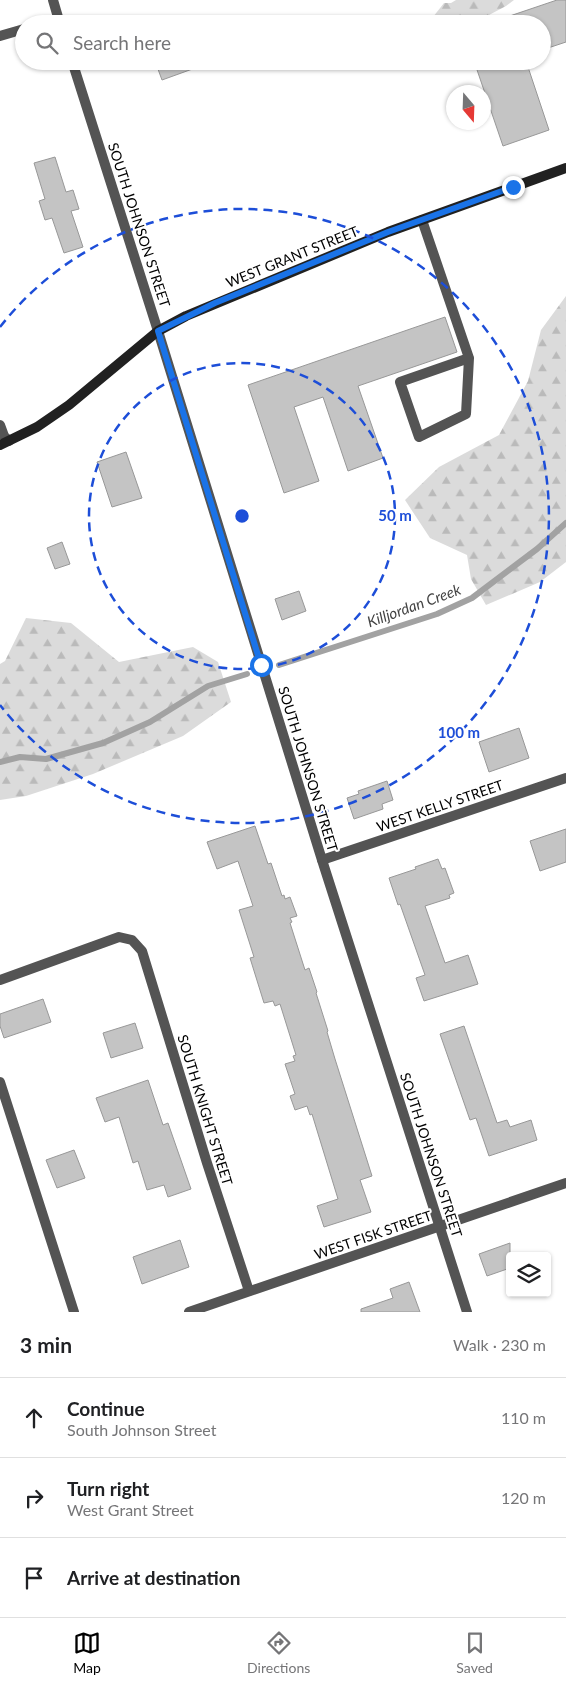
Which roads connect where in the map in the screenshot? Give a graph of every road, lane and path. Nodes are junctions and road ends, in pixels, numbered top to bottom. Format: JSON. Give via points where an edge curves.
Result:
{"nodes":[{"id":1,"x":52,"y":0,"type":"edge"},
{"id":2,"x":57,"y":15,"type":"edge"},
{"id":3,"x":15,"y":32,"type":"edge"},
{"id":4,"x":0,"y":36,"type":"edge"},
{"id":5,"x":75,"y":70,"type":"edge"},
{"id":6,"x":566,"y":168,"type":"edge"},
{"id":7,"x":422,"y":220,"type":"junction"},
{"id":8,"x":158,"y":331,"type":"junction"},
{"id":9,"x":469,"y":358,"type":"junction"},
{"id":10,"x":0,"y":425,"type":"edge"},
{"id":11,"x":4,"y":443,"type":"edge"},
{"id":12,"x":566,"y":778,"type":"edge"},
{"id":13,"x":322,"y":860,"type":"junction"},
{"id":14,"x":0,"y":980,"type":"edge"},
{"id":15,"x":0,"y":1082,"type":"edge"},
{"id":16,"x":566,"y":1183,"type":"edge"},
{"id":17,"x":440,"y":1227,"type":"junction"},
{"id":18,"x":249,"y":1291,"type":"junction"},
{"id":19,"x":74,"y":1312,"type":"edge"},
{"id":20,"x":189,"y":1312,"type":"edge"},
{"id":21,"x":467,"y":1312,"type":"edge"}],
"edges":[{"from":1,"to":2,"type":"street"},
{"from":3,"to":4,"type":"street"},
{"from":5,"to":8,"type":"street","name":"SOUTH JOHNSON STREET"},
{"from":6,"to":7,"type":"main road","name":"WEST GRANT STREET"},
{"from":7,"to":8,"type":"main road","name":"WEST GRANT STREET","via":[[215,303]]},
{"from":7,"to":9,"type":"street"},
{"from":8,"to":11,"type":"main road","name":"WEST GRANT STREET","via":[[69,405],[37,427]]},
{"from":8,"to":13,"type":"street","name":"SOUTH JOHNSON STREET"},
{"from":9,"to":9,"type":"street","via":[[466,414],[419,437],[400,382]]},
{"from":10,"to":11,"type":"street"},
{"from":12,"to":13,"type":"street","name":"WEST KELLY STREET"},
{"from":13,"to":17,"type":"street","name":"SOUTH JOHNSON STREET"},
{"from":14,"to":18,"type":"street","name":"SOUTH KNIGHT STREET","via":[[119,937],[132,940],[142,951]]},
{"from":15,"to":19,"type":"street"},
{"from":16,"to":17,"type":"street","name":"WEST FISK STREET"},
{"from":17,"to":18,"type":"street","name":"WEST FISK STREET"},
{"from":17,"to":21,"type":"street","name":"SOUTH JOHNSON STREET"},
{"from":18,"to":20,"type":"street","name":"WEST FISK STREET"}]}
